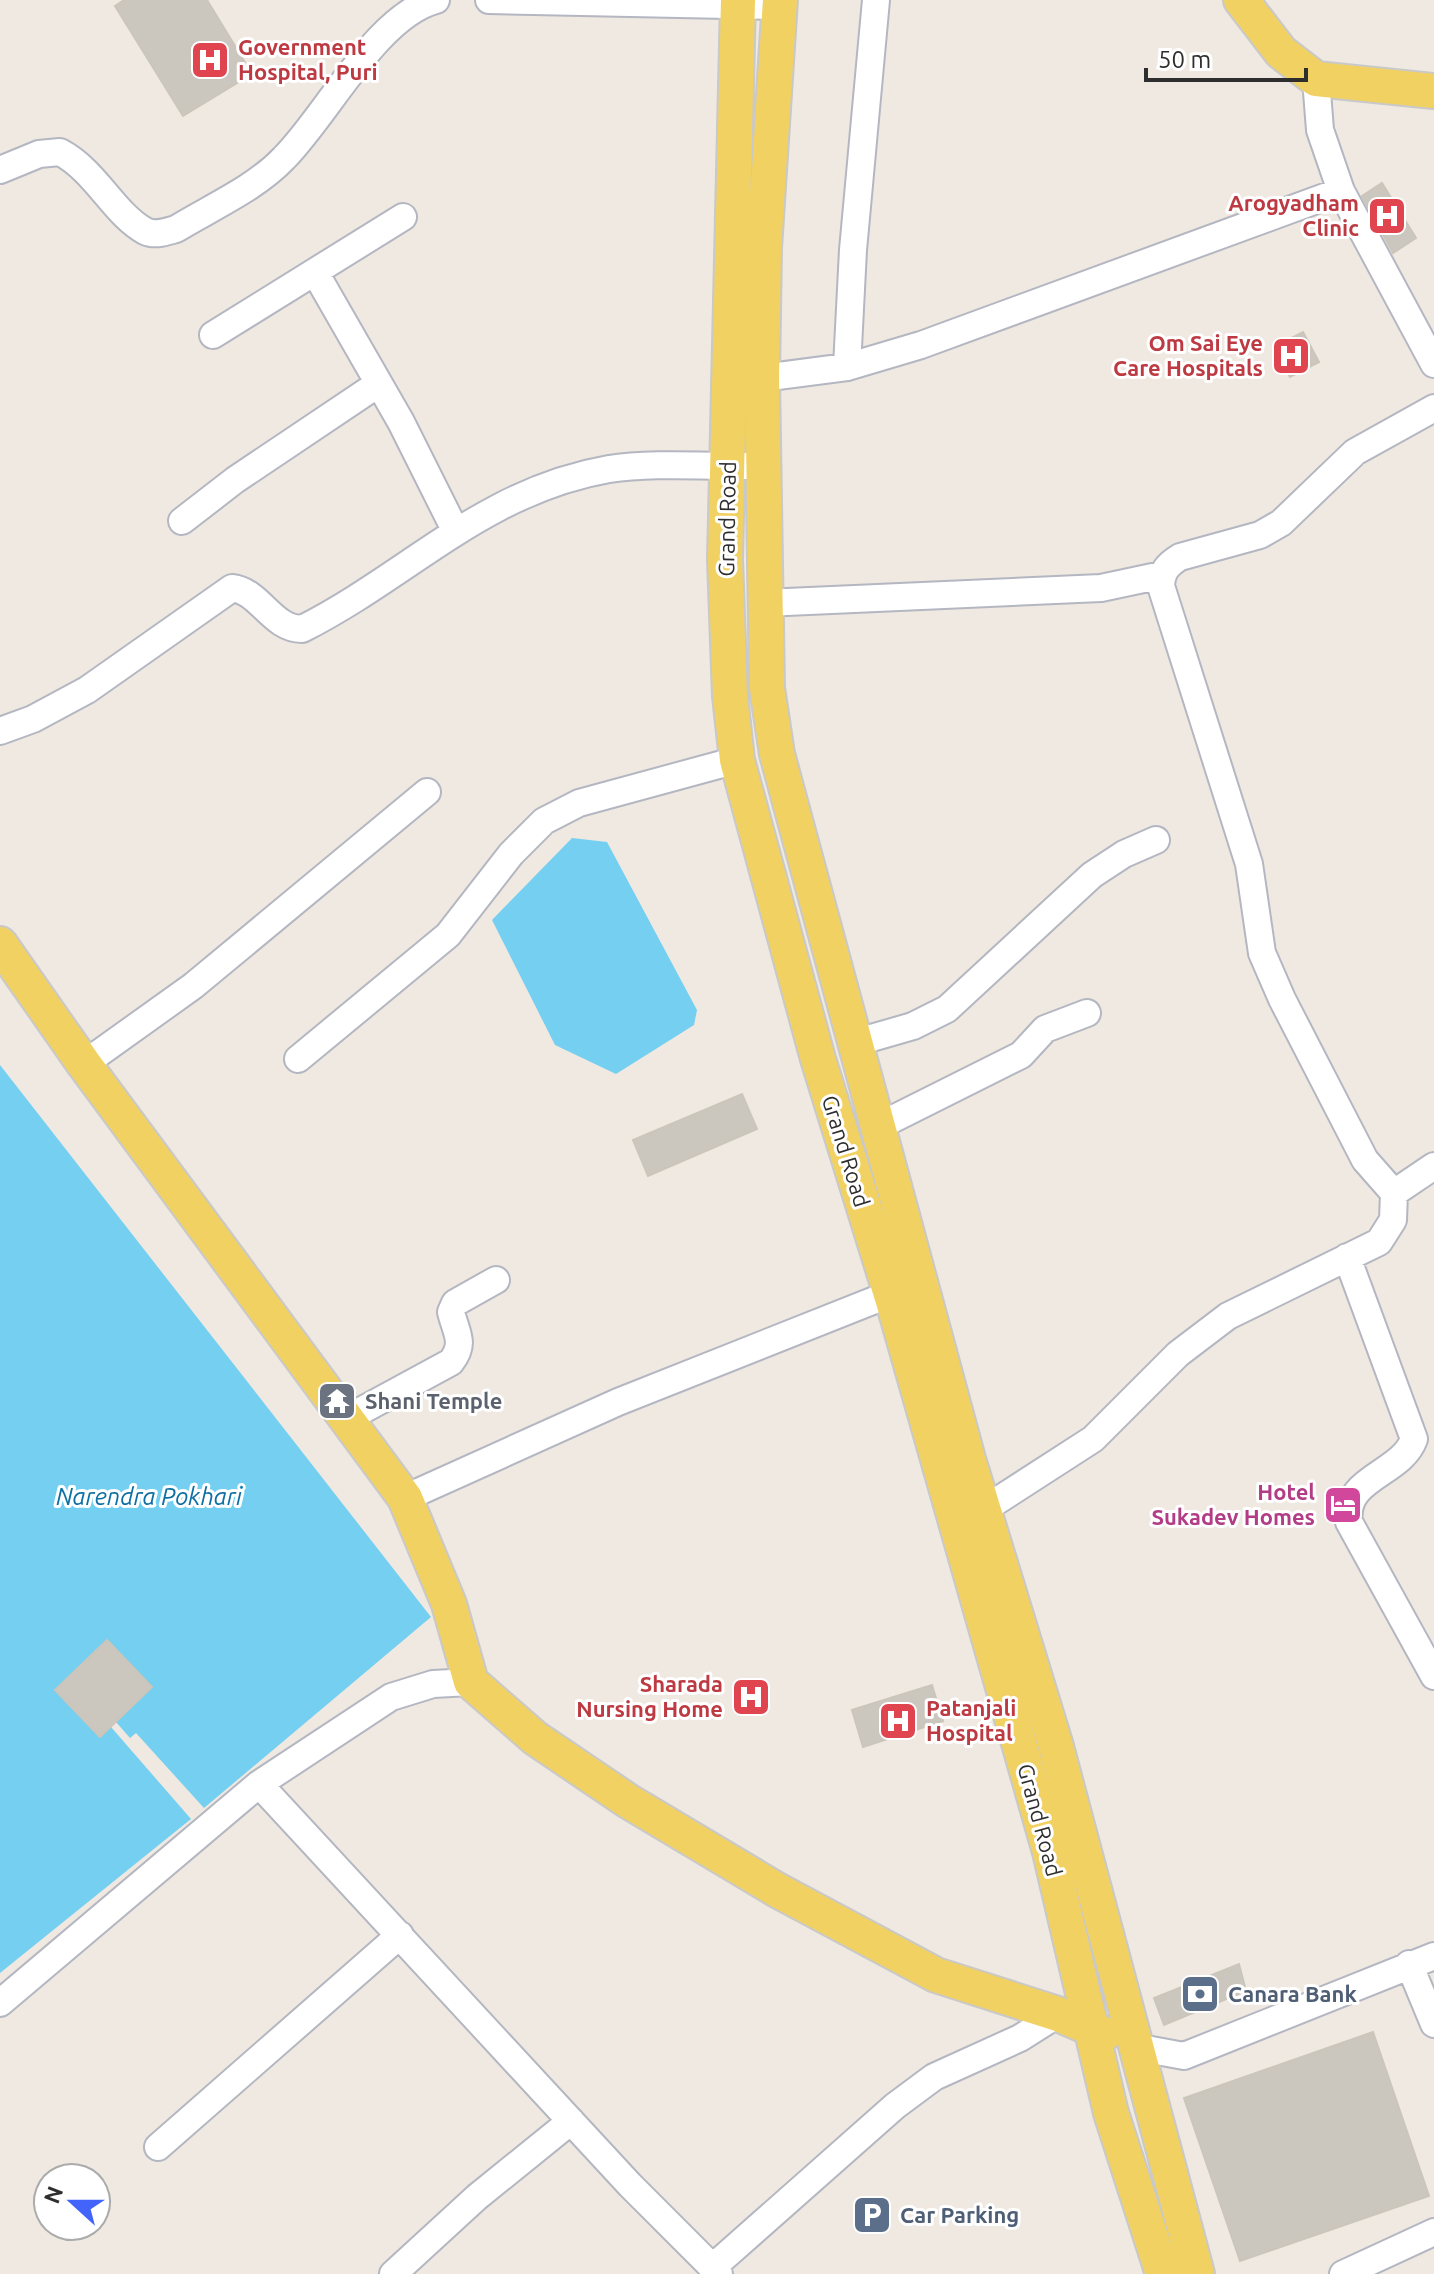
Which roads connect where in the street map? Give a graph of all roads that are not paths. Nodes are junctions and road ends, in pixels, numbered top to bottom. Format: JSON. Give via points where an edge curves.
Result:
{"nodes":[{"id":1,"x":436,"y":0,"type":"edge"},
{"id":2,"x":489,"y":0,"type":"edge"},
{"id":3,"x":876,"y":0,"type":"edge"},
{"id":4,"x":1241,"y":0,"type":"edge"},
{"id":5,"x":738,"y":3,"type":"edge"},
{"id":6,"x":780,"y":3,"type":"edge"},
{"id":7,"x":1316,"y":79,"type":"junction"},
{"id":8,"x":1434,"y":91,"type":"edge"},
{"id":9,"x":0,"y":170,"type":"edge"},
{"id":10,"x":1341,"y":191,"type":"junction"},
{"id":11,"x":403,"y":217,"type":"dead end"},
{"id":12,"x":316,"y":274,"type":"junction"},
{"id":13,"x":213,"y":335,"type":"dead end"},
{"id":14,"x":1434,"y":364,"type":"edge"},
{"id":15,"x":847,"y":367,"type":"junction"},
{"id":16,"x":762,"y":378,"type":"junction"},
{"id":17,"x":378,"y":384,"type":"junction"},
{"id":18,"x":1434,"y":408,"type":"edge"},
{"id":19,"x":762,"y":466,"type":"junction"},
{"id":20,"x":727,"y":467,"type":"junction"},
{"id":21,"x":182,"y":521,"type":"dead end"},
{"id":22,"x":455,"y":530,"type":"junction"},
{"id":23,"x":1162,"y":575,"type":"junction"},
{"id":24,"x":764,"y":603,"type":"junction"},
{"id":25,"x":0,"y":731,"type":"edge"},
{"id":26,"x":737,"y":760,"type":"junction"},
{"id":27,"x":427,"y":792,"type":"dead end"},
{"id":28,"x":1156,"y":840,"type":"dead end"},
{"id":29,"x":0,"y":944,"type":"edge"},
{"id":30,"x":1087,"y":1013,"type":"dead end"},
{"id":31,"x":854,"y":1043,"type":"junction"},
{"id":32,"x":298,"y":1059,"type":"dead end"},
{"id":33,"x":84,"y":1064,"type":"junction"},
{"id":34,"x":877,"y":1127,"type":"junction"},
{"id":35,"x":1434,"y":1166,"type":"edge"},
{"id":36,"x":1394,"y":1193,"type":"junction"},
{"id":37,"x":1347,"y":1257,"type":"junction"},
{"id":38,"x":496,"y":1280,"type":"dead end"},
{"id":39,"x":890,"y":1294,"type":"junction"},
{"id":40,"x":346,"y":1419,"type":"junction"},
{"id":41,"x":405,"y":1498,"type":"junction"},
{"id":42,"x":983,"y":1510,"type":"junction"},
{"id":43,"x":1434,"y":1676,"type":"edge"},
{"id":44,"x":471,"y":1682,"type":"junction"},
{"id":45,"x":259,"y":1784,"type":"junction"},
{"id":46,"x":400,"y":1935,"type":"junction"},
{"id":47,"x":1422,"y":1960,"type":"edge"},
{"id":48,"x":0,"y":2003,"type":"edge"},
{"id":49,"x":1058,"y":2014,"type":"junction"},
{"id":50,"x":1434,"y":2024,"type":"edge"},
{"id":51,"x":1090,"y":2028,"type":"junction"},
{"id":52,"x":1135,"y":2047,"type":"junction"},
{"id":53,"x":571,"y":2121,"type":"junction"},
{"id":54,"x":158,"y":2147,"type":"dead end"},
{"id":55,"x":1434,"y":2232,"type":"edge"},
{"id":56,"x":716,"y":2271,"type":"edge"},
{"id":57,"x":393,"y":2274,"type":"edge"},
{"id":58,"x":1163,"y":2274,"type":"edge"},
{"id":59,"x":1197,"y":2274,"type":"edge"},
{"id":60,"x":1343,"y":2274,"type":"edge"}],
"edges":[{"from":1,"to":9,"type":"street","via":[[409,11],[383,34],[282,161],[176,229],[145,231],[93,176],[60,152],[39,154]]},
{"from":2,"to":5,"type":"street"},
{"from":3,"to":15,"type":"street"},
{"from":4,"to":7,"type":"main road","via":[[1281,52]]},
{"from":5,"to":6,"type":"street"},
{"from":5,"to":20,"type":"main road","name":"Grand Road"},
{"from":6,"to":16,"type":"main road","name":"Grand Road","via":[[764,248]]},
{"from":7,"to":8,"type":"main road"},
{"from":7,"to":10,"type":"street","via":[[1320,130]]},
{"from":10,"to":14,"type":"street"},
{"from":10,"to":15,"type":"street","via":[[986,323]]},
{"from":11,"to":12,"type":"street"},
{"from":12,"to":13,"type":"street"},
{"from":12,"to":17,"type":"street"},
{"from":15,"to":16,"type":"street"},
{"from":16,"to":19,"type":"main road","name":"Grand Road"},
{"from":17,"to":21,"type":"street"},
{"from":17,"to":22,"type":"street"},
{"from":18,"to":23,"type":"street","via":[[1355,452],[1281,523],[1260,535],[1180,557]]},
{"from":19,"to":20,"type":"street"},
{"from":19,"to":24,"type":"main road","name":"Grand Road"},
{"from":20,"to":22,"type":"street","via":[[611,469],[564,480]]},
{"from":20,"to":26,"type":"main road","name":"Grand Road","via":[[725,560]]},
{"from":22,"to":25,"type":"street","via":[[302,629],[285,626],[232,588],[87,690]]},
{"from":23,"to":24,"type":"street","via":[[1101,588]]},
{"from":23,"to":36,"type":"street","via":[[1161,586],[1249,864],[1262,953],[1365,1160]]},
{"from":24,"to":31,"type":"main road","name":"Grand Road","via":[[767,688],[777,754]]},
{"from":26,"to":32,"type":"street","via":[[579,803],[544,821],[448,935]]},
{"from":26,"to":39,"type":"main road","name":"Grand Road","via":[[809,1029]]},
{"from":27,"to":33,"type":"street","via":[[193,986]]},
{"from":28,"to":31,"type":"street","via":[[1092,875],[947,1009],[913,1026]]},
{"from":29,"to":33,"type":"main road"},
{"from":30,"to":34,"type":"street","via":[[1045,1029],[1021,1055]]},
{"from":31,"to":34,"type":"main road","name":"Grand Road"},
{"from":33,"to":40,"type":"main road"},
{"from":34,"to":42,"type":"main road","name":"Grand Road"},
{"from":35,"to":36,"type":"street"},
{"from":36,"to":37,"type":"street","via":[[1388,1232]]},
{"from":37,"to":42,"type":"street","via":[[1228,1316],[1178,1354],[1093,1439]]},
{"from":37,"to":43,"type":"street","via":[[1414,1439],[1401,1459],[1352,1496],[1349,1522]]},
{"from":38,"to":40,"type":"street","via":[[455,1303],[451,1312],[461,1336],[460,1351],[451,1362]]},
{"from":39,"to":41,"type":"street","via":[[618,1402]]},
{"from":39,"to":51,"type":"main road","name":"Grand Road","via":[[1050,1852]]},
{"from":40,"to":41,"type":"main road"},
{"from":41,"to":44,"type":"main road","via":[[449,1604]]},
{"from":42,"to":52,"type":"main road","name":"Grand Road","via":[[1055,1743]]},
{"from":44,"to":45,"type":"street","via":[[433,1684],[391,1697]]},
{"from":44,"to":49,"type":"main road","via":[[535,1738],[777,1890],[936,1975]]},
{"from":45,"to":46,"type":"street"},
{"from":45,"to":48,"type":"street"},
{"from":46,"to":53,"type":"street"},
{"from":46,"to":54,"type":"street"},
{"from":47,"to":50,"type":"street"},
{"from":47,"to":52,"type":"street","via":[[1184,2056]]},
{"from":49,"to":51,"type":"main road"},
{"from":49,"to":56,"type":"street","via":[[1020,2038],[934,2077],[895,2106]]},
{"from":51,"to":52,"type":"main road"},
{"from":51,"to":58,"type":"main road","name":"Grand Road","via":[[1111,2113]]},
{"from":52,"to":59,"type":"main road","name":"Grand Road"},
{"from":53,"to":56,"type":"street"},
{"from":53,"to":57,"type":"street"},
{"from":55,"to":60,"type":"street"}]}
